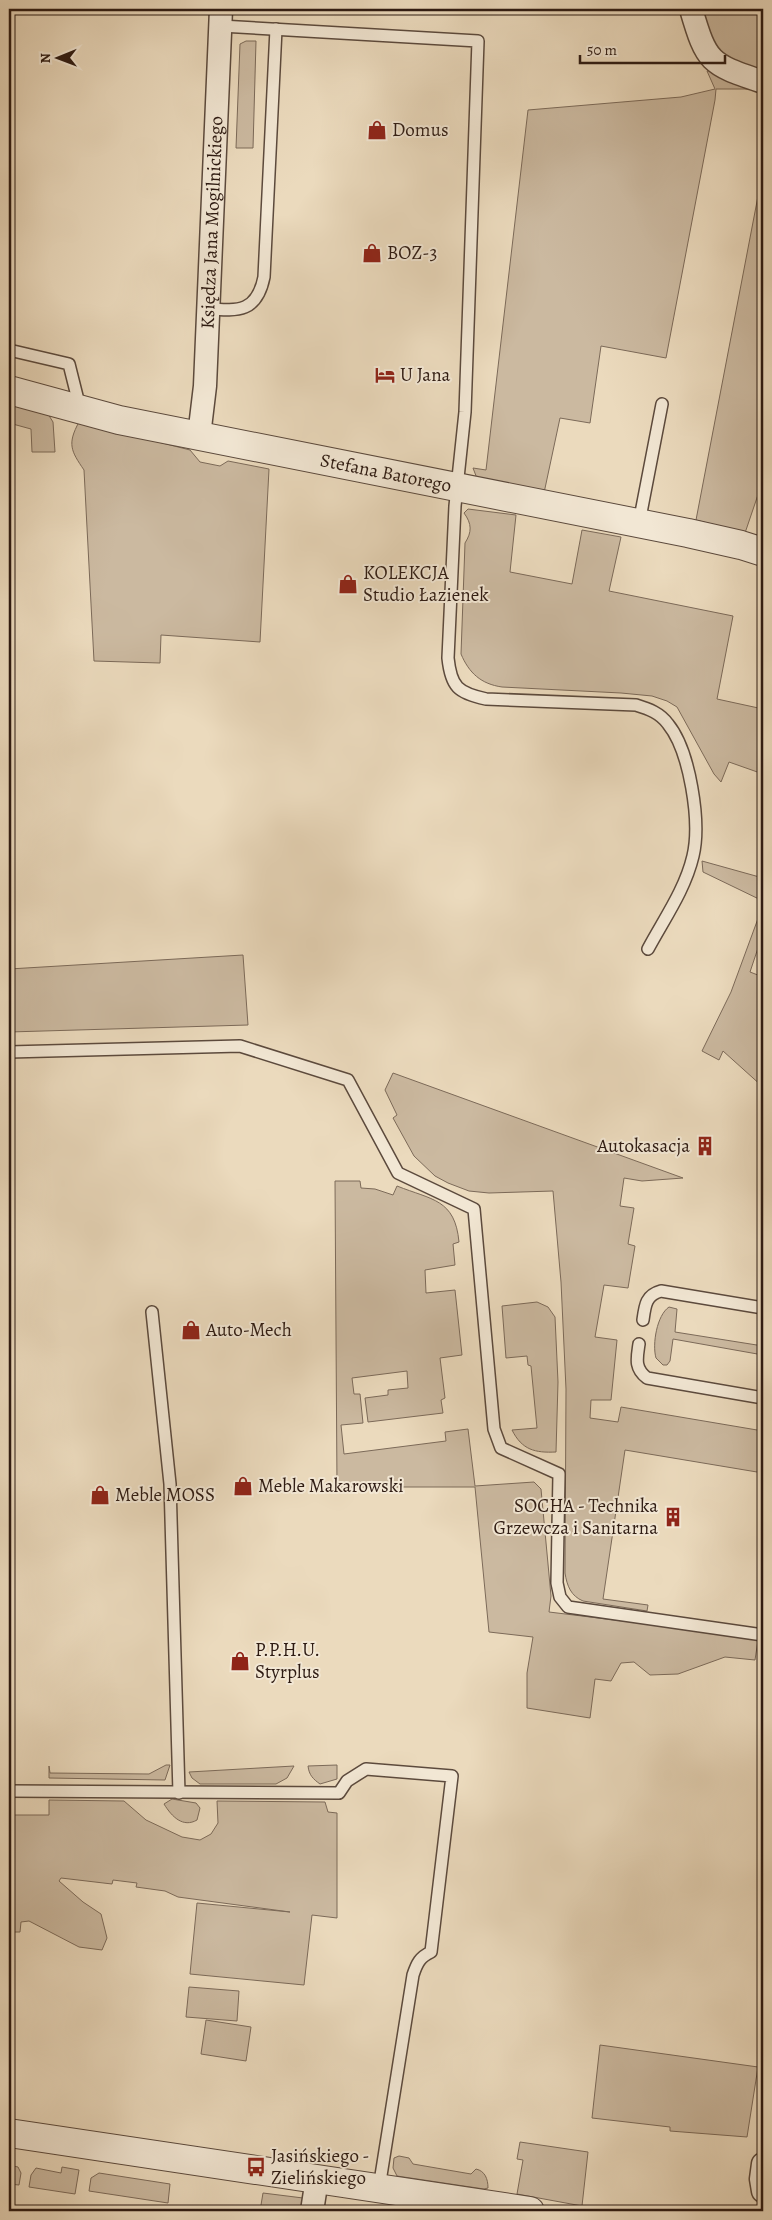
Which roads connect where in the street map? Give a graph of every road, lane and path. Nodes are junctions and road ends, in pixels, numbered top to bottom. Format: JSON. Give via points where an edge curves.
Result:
{"nodes":[{"id":1,"x":691,"y":9,"type":"edge"},
{"id":2,"x":221,"y":18,"type":"edge"},
{"id":3,"x":276,"y":29,"type":"junction"},
{"id":4,"x":763,"y":82,"type":"edge"},
{"id":5,"x":209,"y":309,"type":"junction"},
{"id":6,"x":9,"y":350,"type":"edge"},
{"id":7,"x":9,"y":390,"type":"edge"},
{"id":8,"x":662,"y":404,"type":"dead end"},
{"id":9,"x":74,"y":408,"type":"junction"},
{"id":10,"x":199,"y":436,"type":"junction"},
{"id":11,"x":457,"y":488,"type":"junction"},
{"id":12,"x":639,"y":523,"type":"junction"},
{"id":13,"x":763,"y":552,"type":"edge"},
{"id":14,"x":648,"y":949,"type":"dead end"},
{"id":15,"x":9,"y":1052,"type":"edge"},
{"id":16,"x":763,"y":1308,"type":"edge"},
{"id":17,"x":152,"y":1312,"type":"dead end"},
{"id":18,"x":643,"y":1320,"type":"dead end"},
{"id":19,"x":640,"y":1344,"type":"dead end"},
{"id":20,"x":763,"y":1398,"type":"edge"},
{"id":21,"x":763,"y":1634,"type":"edge"},
{"id":22,"x":9,"y":1791,"type":"edge"},
{"id":23,"x":180,"y":1793,"type":"junction"},
{"id":24,"x":9,"y":2133,"type":"edge"},
{"id":25,"x":763,"y":2164,"type":"edge"},
{"id":26,"x":317,"y":2179,"type":"junction"},
{"id":27,"x":379,"y":2188,"type":"junction"},
{"id":28,"x":763,"y":2191,"type":"edge"},
{"id":29,"x":312,"y":2211,"type":"edge"},
{"id":30,"x":530,"y":2211,"type":"edge"}],
"edges":[{"from":1,"to":4,"type":"street","via":[[705,51],[714,62]]},
{"from":2,"to":3,"type":"lane"},
{"from":2,"to":5,"type":"street","name":"Księdza Jana Mogilnickiego"},
{"from":3,"to":5,"type":"lane","via":[[262,289],[245,308]]},
{"from":3,"to":11,"type":"lane","via":[[478,40],[465,412]]},
{"from":5,"to":10,"type":"street","name":"Księdza Jana Mogilnickiego"},
{"from":6,"to":9,"type":"lane","via":[[69,364],[76,396]]},
{"from":7,"to":9,"type":"street","name":"Stefana Batorego"},
{"from":8,"to":12,"type":"lane"},
{"from":9,"to":10,"type":"street","name":"Stefana Batorego"},
{"from":10,"to":11,"type":"street","name":"Stefana Batorego"},
{"from":11,"to":12,"type":"street","name":"Stefana Batorego"},
{"from":11,"to":14,"type":"lane","via":[[448,658],[449,674],[456,685],[465,695],[486,700],[636,705],[653,710],[668,724],[678,743],[692,780],[695,812],[693,856],[680,892]]},
{"from":12,"to":13,"type":"street","name":"Stefana Batorego"},
{"from":15,"to":21,"type":"lane","via":[[240,1046],[348,1080],[398,1173],[474,1209],[494,1429],[501,1448],[559,1474],[557,1583],[560,1597],[568,1607]]},
{"from":16,"to":18,"type":"lane","via":[[661,1291],[646,1300]]},
{"from":17,"to":23,"type":"lane","via":[[170,1484]]},
{"from":19,"to":20,"type":"lane","via":[[636,1364],[647,1378]]},
{"from":22,"to":23,"type":"lane"},
{"from":23,"to":27,"type":"lane","via":[[339,1794],[347,1781],[366,1769],[452,1776],[431,1952],[422,1956],[413,1975]]},
{"from":24,"to":26,"type":"street"},
{"from":25,"to":28,"type":"street"},
{"from":26,"to":27,"type":"street"},
{"from":26,"to":29,"type":"street"},
{"from":27,"to":30,"type":"street"}]}
